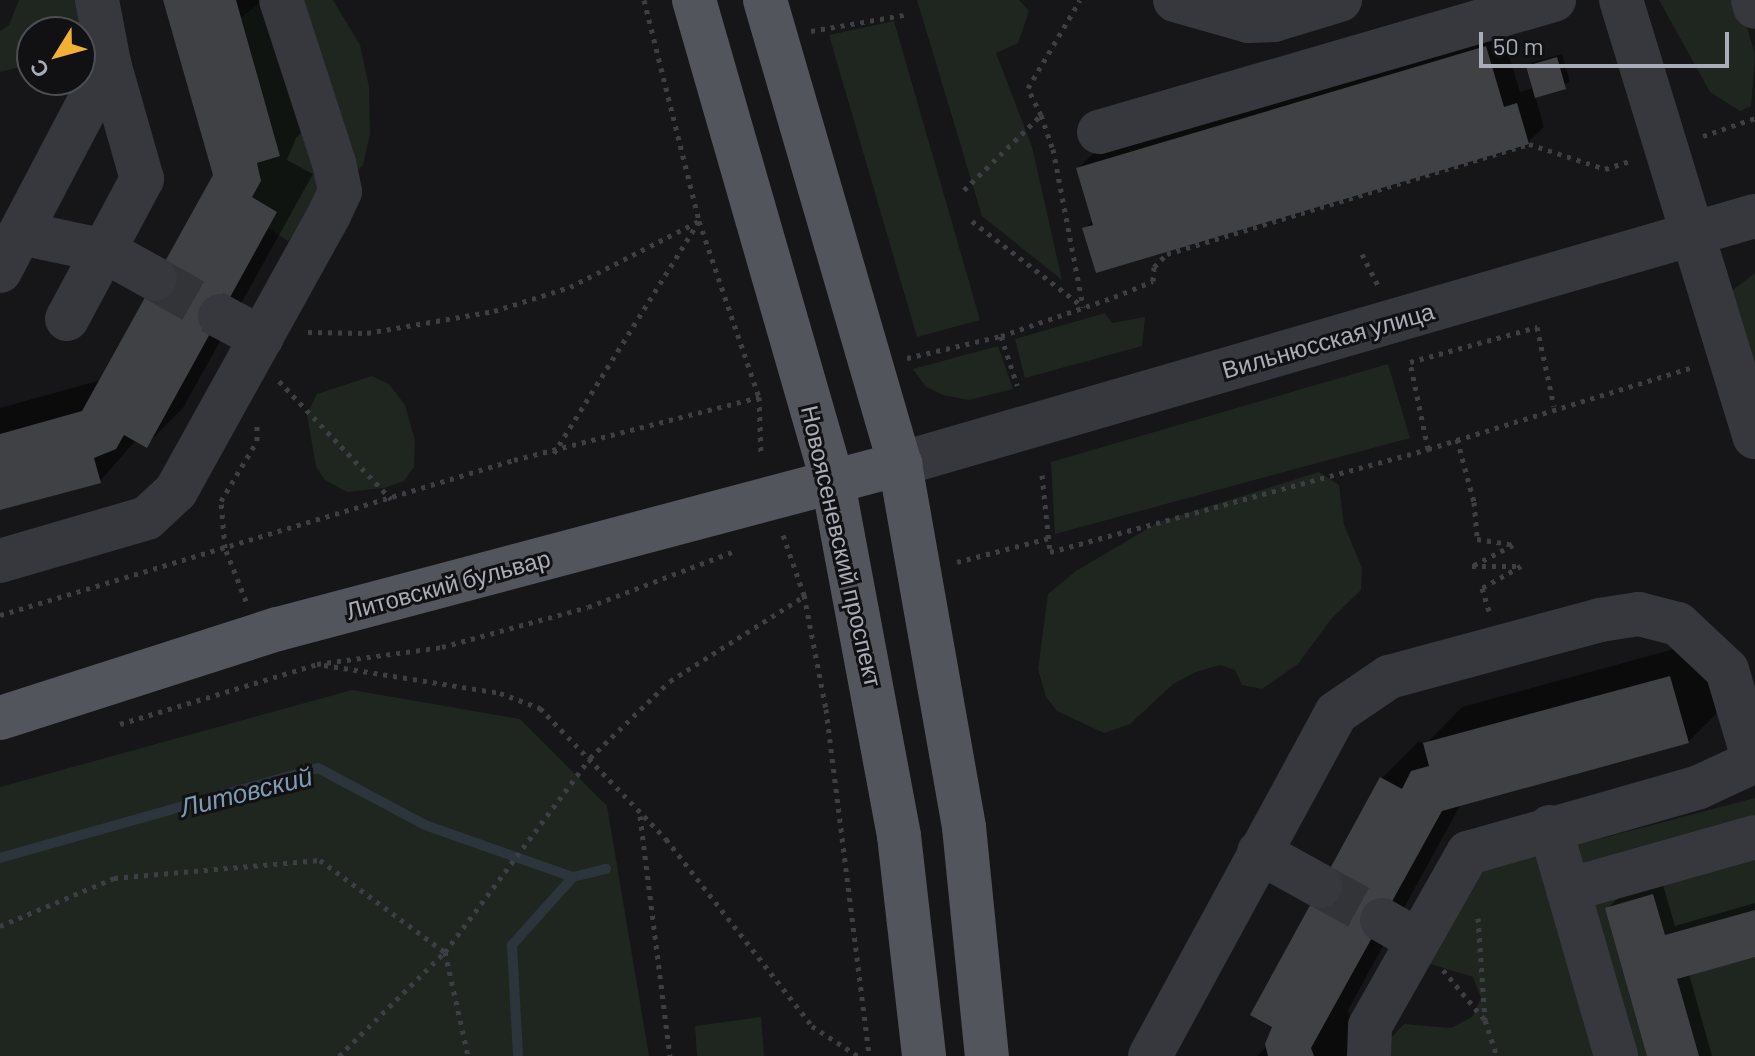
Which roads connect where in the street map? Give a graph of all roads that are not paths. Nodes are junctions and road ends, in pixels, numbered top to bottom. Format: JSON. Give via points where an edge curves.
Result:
{"nodes":[{"id":1,"x":97,"y":0,"type":"edge"},
{"id":2,"x":281,"y":0,"type":"edge"},
{"id":3,"x":694,"y":0,"type":"edge"},
{"id":4,"x":765,"y":0,"type":"edge"},
{"id":5,"x":1175,"y":0,"type":"edge"},
{"id":6,"x":1340,"y":0,"type":"edge"},
{"id":7,"x":1554,"y":0,"type":"edge"},
{"id":8,"x":1621,"y":0,"type":"edge"},
{"id":9,"x":1753,"y":0,"type":"edge"},
{"id":10,"x":1755,"y":7,"type":"edge"},
{"id":11,"x":109,"y":63,"type":"junction"},
{"id":12,"x":1099,"y":132,"type":"dead end"},
{"id":13,"x":1755,"y":216,"type":"edge"},
{"id":14,"x":21,"y":233,"type":"junction"},
{"id":15,"x":1690,"y":235,"type":"junction"},
{"id":16,"x":105,"y":251,"type":"junction"},
{"id":17,"x":0,"y":271,"type":"edge"},
{"id":18,"x":155,"y":279,"type":"tunnel mouth"},
{"id":19,"x":220,"y":316,"type":"tunnel mouth"},
{"id":20,"x":67,"y":319,"type":"dead end"},
{"id":21,"x":266,"y":330,"type":"junction"},
{"id":22,"x":1740,"y":371,"type":"edge"},
{"id":23,"x":1755,"y":437,"type":"edge"},
{"id":24,"x":900,"y":464,"type":"junction"},
{"id":25,"x":833,"y":483,"type":"junction"},
{"id":26,"x":0,"y":561,"type":"edge"},
{"id":27,"x":0,"y":718,"type":"edge"},
{"id":28,"x":1754,"y":761,"type":"edge"},
{"id":29,"x":1550,"y":827,"type":"junction"},
{"id":30,"x":1755,"y":837,"type":"edge"},
{"id":31,"x":1259,"y":852,"type":"junction"},
{"id":32,"x":1320,"y":886,"type":"tunnel mouth"},
{"id":33,"x":1568,"y":890,"type":"junction"},
{"id":34,"x":924,"y":1056,"type":"edge"},
{"id":35,"x":987,"y":1056,"type":"edge"},
{"id":36,"x":1150,"y":1056,"type":"edge"},
{"id":37,"x":1369,"y":1056,"type":"edge"},
{"id":38,"x":1616,"y":1056,"type":"edge"}],
"edges":[{"from":1,"to":11,"type":"street"},
{"from":2,"to":21,"type":"street","via":[[340,191]]},
{"from":3,"to":25,"type":"main road","name":"Новоясеневский проспект"},
{"from":4,"to":24,"type":"main road"},
{"from":5,"to":6,"type":"street","via":[[1248,21],[1274,20]]},
{"from":7,"to":12,"type":"street"},
{"from":8,"to":15,"type":"street"},
{"from":9,"to":10,"type":"street"},
{"from":11,"to":14,"type":"street"},
{"from":11,"to":16,"type":"street","via":[[142,179]]},
{"from":13,"to":15,"type":"street","name":"Вильнюсская улица"},
{"from":14,"to":16,"type":"street"},
{"from":14,"to":17,"type":"street"},
{"from":15,"to":22,"type":"street"},
{"from":15,"to":24,"type":"street","name":"Вильнюсская улица"},
{"from":16,"to":18,"type":"street"},
{"from":16,"to":20,"type":"street"},
{"from":19,"to":21,"type":"street"},
{"from":21,"to":26,"type":"street","via":[[176,491],[147,518]]},
{"from":22,"to":23,"type":"street"},
{"from":24,"to":25,"type":"main road","name":"Литовский бульвар"},
{"from":24,"to":35,"type":"main road","via":[[964,827]]},
{"from":25,"to":27,"type":"main road","name":"Литовский бульвар","via":[[278,629]]},
{"from":25,"to":34,"type":"main road","name":"Новоясеневский проспект","via":[[889,774]]},
{"from":28,"to":29,"type":"street","via":[[1699,787]]},
{"from":28,"to":31,"type":"street","via":[[1727,670],[1703,643],[1678,624],[1639,614],[1600,620],[1389,677],[1361,694],[1336,713]]},
{"from":29,"to":33,"type":"street"},
{"from":29,"to":37,"type":"street","via":[[1468,853],[1400,930],[1370,1026]]},
{"from":30,"to":33,"type":"street"},
{"from":31,"to":32,"type":"street"},
{"from":31,"to":36,"type":"street"},
{"from":33,"to":38,"type":"street"}]}
